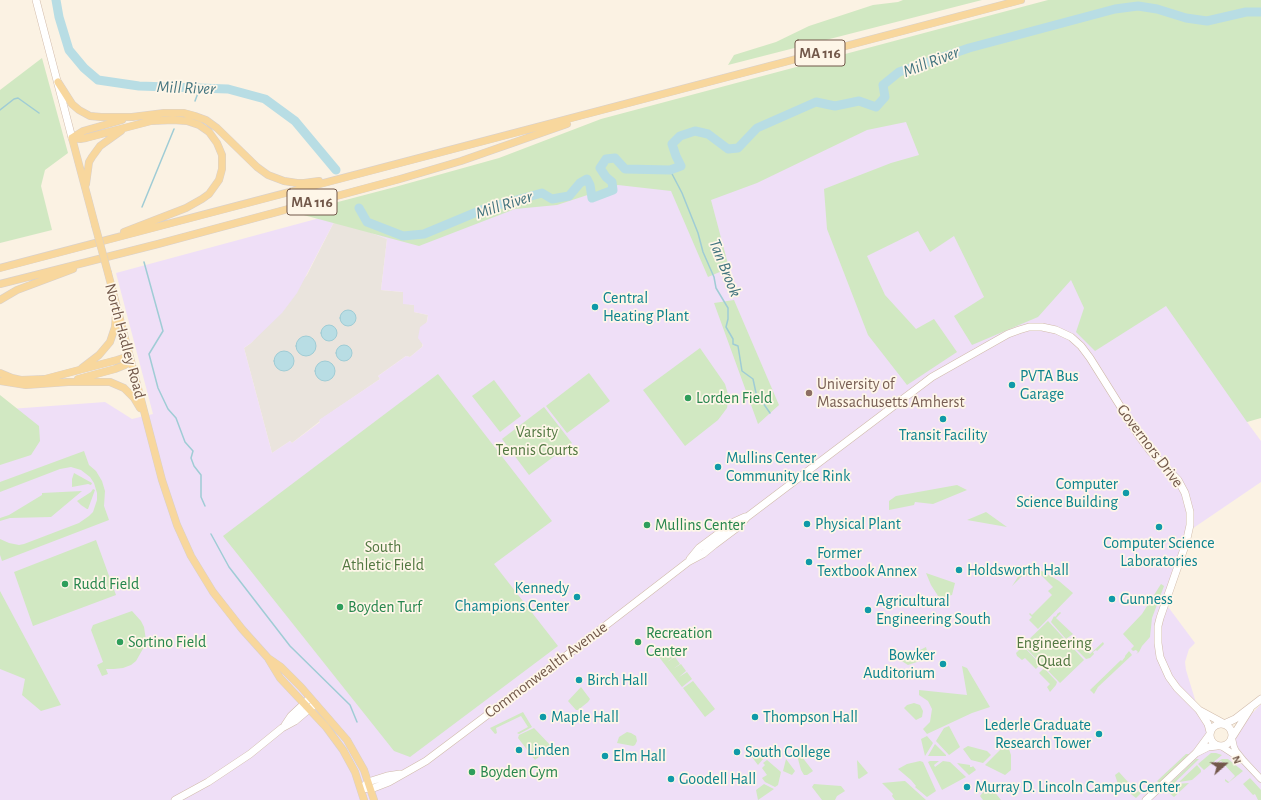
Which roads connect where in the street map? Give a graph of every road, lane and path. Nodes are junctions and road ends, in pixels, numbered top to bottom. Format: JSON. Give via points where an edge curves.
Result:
{"nodes":[{"id":1,"x":36,"y":0,"type":"edge"},
{"id":2,"x":1021,"y":0,"type":"edge"},
{"id":3,"x":58,"y":82,"type":"junction"},
{"id":4,"x":619,"y":106,"type":"junction"},
{"id":5,"x":132,"y":117,"type":"junction"},
{"id":6,"x":136,"y":124,"type":"junction"},
{"id":7,"x":72,"y":138,"type":"junction"},
{"id":8,"x":419,"y":159,"type":"junction"},
{"id":9,"x":85,"y":187,"type":"junction"},
{"id":10,"x":95,"y":259,"type":"junction"},
{"id":11,"x":0,"y":268,"type":"edge"},
{"id":12,"x":0,"y":284,"type":"edge"},
{"id":13,"x":0,"y":300,"type":"edge"},
{"id":14,"x":117,"y":308,"type":"junction"},
{"id":15,"x":967,"y":357,"type":"joint"},
{"id":16,"x":130,"y":361,"type":"junction"},
{"id":17,"x":0,"y":373,"type":"edge"},
{"id":18,"x":67,"y":378,"type":"junction"},
{"id":19,"x":0,"y":381,"type":"edge"},
{"id":20,"x":144,"y":415,"type":"junction"},
{"id":21,"x":268,"y":658,"type":"junction"},
{"id":22,"x":1261,"y":699,"type":"edge"},
{"id":23,"x":313,"y":701,"type":"junction"},
{"id":24,"x":306,"y":707,"type":"junction"},
{"id":25,"x":1251,"y":708,"type":"junction"},
{"id":26,"x":1199,"y":710,"type":"junction"},
{"id":27,"x":1223,"y":724,"type":"junction"},
{"id":28,"x":1210,"y":733,"type":"junction"},
{"id":29,"x":1233,"y":737,"type":"junction"},
{"id":30,"x":1219,"y":746,"type":"junction"},
{"id":31,"x":1196,"y":753,"type":"junction"},
{"id":32,"x":1244,"y":761,"type":"junction"},
{"id":33,"x":402,"y":774,"type":"junction"},
{"id":34,"x":1261,"y":779,"type":"edge"},
{"id":35,"x":368,"y":782,"type":"junction"},
{"id":36,"x":361,"y":788,"type":"junction"},
{"id":37,"x":371,"y":789,"type":"junction"},
{"id":38,"x":175,"y":800,"type":"edge"},
{"id":39,"x":364,"y":800,"type":"edge"},
{"id":40,"x":374,"y":800,"type":"edge"},
{"id":41,"x":1146,"y":800,"type":"edge"}],
"edges":[{"from":1,"to":3,"type":"main road","name":"North Hadley Road"},
{"from":2,"to":4,"type":"main road","number":"MA 116"},
{"from":3,"to":5,"type":"main road","via":[[72,104],[86,114],[96,117]]},
{"from":3,"to":7,"type":"main road","name":"North Hadley Road"},
{"from":4,"to":8,"type":"main road","number":"MA 116"},
{"from":4,"to":10,"type":"main road","number":"MA 116","via":[[461,161],[400,179]]},
{"from":5,"to":7,"type":"main road","via":[[83,131]]},
{"from":5,"to":8,"type":"main road","via":[[184,113],[201,117],[217,128],[261,170],[291,182],[304,183]]},
{"from":6,"to":7,"type":"main road","via":[[80,140]]},
{"from":6,"to":9,"type":"main road","via":[[110,138],[96,151],[89,162]]},
{"from":6,"to":11,"type":"main road","via":[[178,120],[195,123],[209,132],[223,158],[220,177],[212,191],[194,204],[142,226]]},
{"from":7,"to":9,"type":"main road","name":"North Hadley Road"},
{"from":8,"to":11,"type":"main road","number":"MA 116"},
{"from":9,"to":14,"type":"main road","name":"North Hadley Road","bridge":true},
{"from":10,"to":12,"type":"main road","number":"MA 116"},
{"from":10,"to":13,"type":"main road","via":[[17,290]]},
{"from":14,"to":16,"type":"main road","name":"North Hadley Road"},
{"from":14,"to":18,"type":"main road","via":[[114,331],[108,346]]},
{"from":15,"to":26,"type":"main road","name":"Governors Drive","via":[[1024,328],[1047,328],[1071,337],[1087,353],[1139,436],[1183,487],[1189,505],[1190,525],[1160,618],[1158,643],[1160,657],[1169,677]]},
{"from":15,"to":33,"type":"main road","name":"Commonwealth Avenue","via":[[932,376],[907,394],[579,646],[426,761]]},
{"from":16,"to":18,"type":"main road","via":[[123,358]]},
{"from":16,"to":20,"type":"main road","name":"North Hadley Road"},
{"from":17,"to":18,"type":"main road","via":[[12,378],[31,380]]},
{"from":18,"to":19,"type":"main road","via":[[32,385]]},
{"from":18,"to":20,"type":"main road","via":[[117,384],[131,395]]},
{"from":20,"to":21,"type":"main road","name":"North Hadley Road","via":[[170,507],[191,556],[219,601]]},
{"from":21,"to":23,"type":"main road","via":[[281,666]]},
{"from":21,"to":24,"type":"main road","via":[[276,673]]},
{"from":22,"to":25,"type":"main road"},
{"from":23,"to":24,"type":"main road"},
{"from":23,"to":35,"type":"main road","via":[[347,740]]},
{"from":24,"to":36,"type":"main road","via":[[326,727],[343,750]]},
{"from":24,"to":38,"type":"main road","via":[[291,716],[282,728],[250,754]]},
{"from":25,"to":27,"type":"main road"},
{"from":25,"to":29,"type":"main road"},
{"from":26,"to":27,"type":"main road","name":"Governors Drive"},
{"from":26,"to":28,"type":"main road","name":"Governors Drive","via":[[1208,724]]},
{"from":27,"to":28,"type":"main road","via":[[1214,726]]},
{"from":27,"to":29,"type":"main road","via":[[1230,728]]},
{"from":28,"to":30,"type":"main road","via":[[1211,740]]},
{"from":28,"to":31,"type":"main road"},
{"from":29,"to":30,"type":"main road","via":[[1228,744]]},
{"from":29,"to":32,"type":"street","via":[[1234,746]]},
{"from":30,"to":31,"type":"main road","via":[[1208,747]]},
{"from":30,"to":32,"type":"street"},
{"from":31,"to":41,"type":"main road"},
{"from":32,"to":34,"type":"street"},
{"from":33,"to":35,"type":"main road","name":"Commonwealth Avenue"},
{"from":33,"to":37,"type":"main road","name":"Commonwealth Avenue"},
{"from":35,"to":36,"type":"main road","name":"Commonwealth Avenue"},
{"from":35,"to":37,"type":"main road"},
{"from":36,"to":37,"type":"main road","name":"Commonwealth Avenue"},
{"from":36,"to":39,"type":"main road"},
{"from":37,"to":40,"type":"main road"}]}
